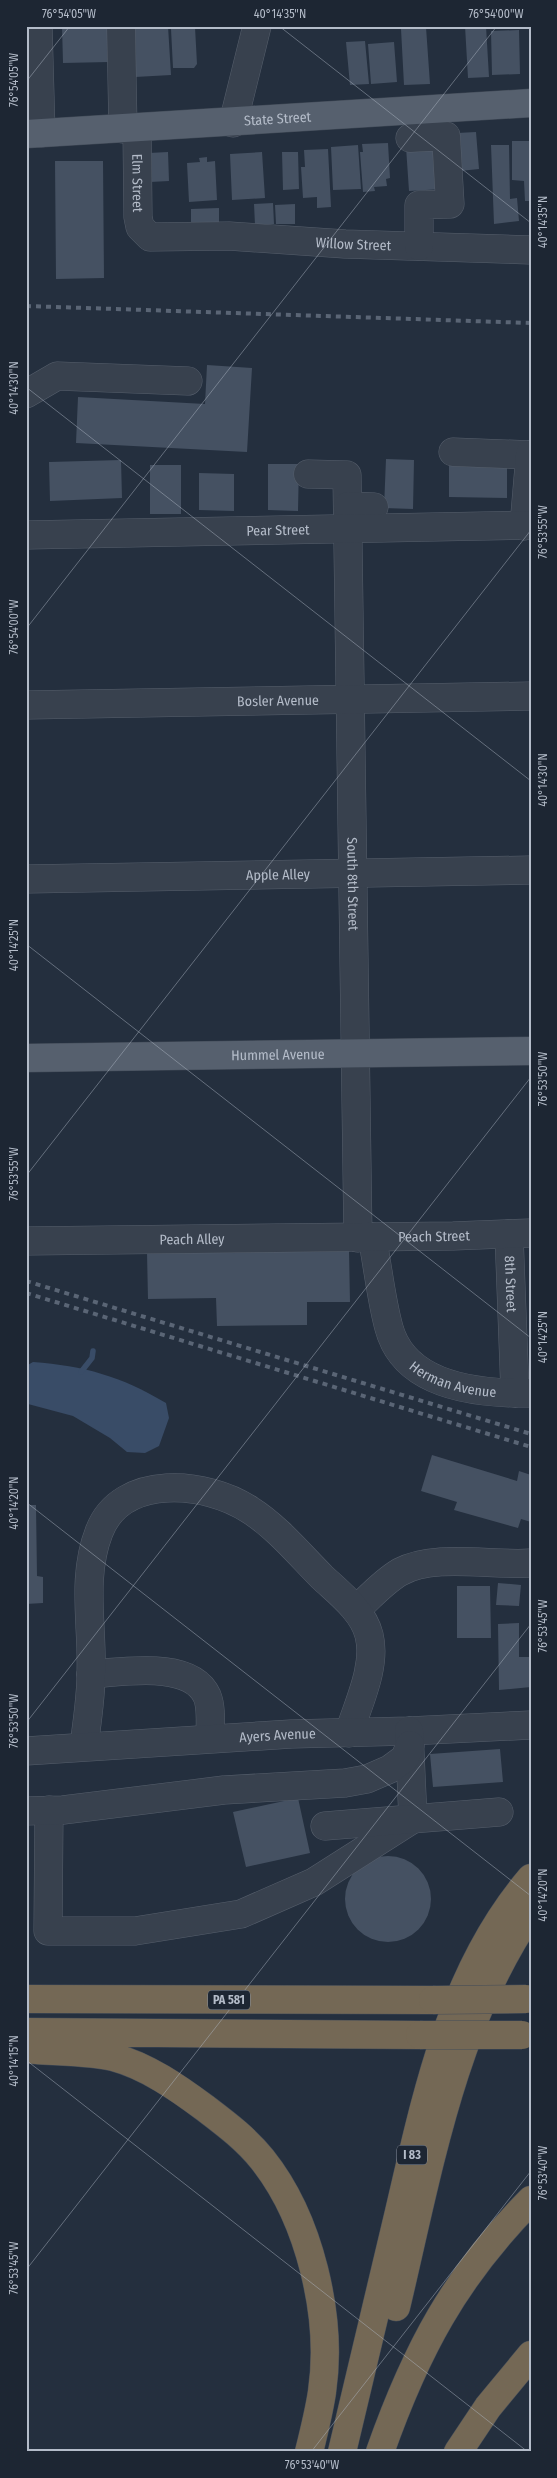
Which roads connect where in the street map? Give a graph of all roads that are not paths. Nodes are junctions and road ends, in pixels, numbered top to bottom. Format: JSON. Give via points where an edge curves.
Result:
{"nodes":[{"id":1,"x":38,"y":26,"type":"edge"},
{"id":2,"x":121,"y":26,"type":"edge"},
{"id":3,"x":257,"y":26,"type":"edge"},
{"id":4,"x":531,"y":103,"type":"edge"},
{"id":5,"x":233,"y":123,"type":"junction"},
{"id":6,"x":418,"y":128,"type":"junction"},
{"id":7,"x":130,"y":129,"type":"junction"},
{"id":8,"x":33,"y":134,"type":"edge"},
{"id":9,"x":176,"y":238,"type":"joint"},
{"id":10,"x":419,"y":246,"type":"junction"},
{"id":11,"x":531,"y":250,"type":"edge"},
{"id":12,"x":188,"y":381,"type":"dead end"},
{"id":13,"x":26,"y":394,"type":"edge"},
{"id":14,"x":453,"y":452,"type":"dead end"},
{"id":15,"x":530,"y":454,"type":"edge"},
{"id":16,"x":308,"y":474,"type":"dead end"},
{"id":17,"x":374,"y":507,"type":"dead end"},
{"id":18,"x":348,"y":518,"type":"junction"},
{"id":19,"x":528,"y":526,"type":"edge"},
{"id":20,"x":26,"y":535,"type":"edge"},
{"id":21,"x":531,"y":696,"type":"edge"},
{"id":22,"x":349,"y":699,"type":"junction"},
{"id":23,"x":26,"y":705,"type":"edge"},
{"id":24,"x":531,"y":870,"type":"edge"},
{"id":25,"x":352,"y":875,"type":"junction"},
{"id":26,"x":26,"y":879,"type":"edge"},
{"id":27,"x":531,"y":1051,"type":"edge"},
{"id":28,"x":354,"y":1054,"type":"junction"},
{"id":29,"x":26,"y":1058,"type":"edge"},
{"id":30,"x":520,"y":1234,"type":"edge"},
{"id":31,"x":365,"y":1237,"type":"junction"},
{"id":32,"x":26,"y":1241,"type":"edge"},
{"id":33,"x":392,"y":1336,"type":"joint"},
{"id":34,"x":523,"y":1393,"type":"edge"},
{"id":35,"x":531,"y":1563,"type":"edge"},
{"id":36,"x":356,"y":1610,"type":"junction"},
{"id":37,"x":92,"y":1674,"type":"junction"},
{"id":38,"x":531,"y":1725,"type":"edge"},
{"id":39,"x":349,"y":1733,"type":"junction"},
{"id":40,"x":210,"y":1738,"type":"junction"},
{"id":41,"x":409,"y":1738,"type":"junction"},
{"id":42,"x":84,"y":1746,"type":"junction"},
{"id":43,"x":26,"y":1751,"type":"edge"},
{"id":44,"x":37,"y":1810,"type":"edge"},
{"id":45,"x":499,"y":1812,"type":"dead end"},
{"id":46,"x":413,"y":1819,"type":"junction"},
{"id":47,"x":325,"y":1826,"type":"dead end"},
{"id":48,"x":531,"y":1878,"type":"edge"},
{"id":49,"x":531,"y":1912,"type":"edge"},
{"id":50,"x":26,"y":1999,"type":"edge"},
{"id":51,"x":528,"y":1999,"type":"edge"},
{"id":52,"x":26,"y":2032,"type":"edge"},
{"id":53,"x":526,"y":2035,"type":"edge"},
{"id":54,"x":26,"y":2049,"type":"edge"},
{"id":55,"x":531,"y":2200,"type":"edge"},
{"id":56,"x":531,"y":2355,"type":"edge"},
{"id":57,"x":310,"y":2452,"type":"edge"},
{"id":58,"x":342,"y":2452,"type":"edge"},
{"id":59,"x":361,"y":2452,"type":"edge"},
{"id":60,"x":380,"y":2452,"type":"edge"},
{"id":61,"x":458,"y":2452,"type":"edge"}],
"edges":[{"from":1,"to":8,"type":"street"},
{"from":2,"to":7,"type":"street","name":"Elm Street"},
{"from":3,"to":5,"type":"street"},
{"from":4,"to":6,"type":"main road","name":"State Street"},
{"from":5,"to":6,"type":"main road","name":"State Street"},
{"from":5,"to":7,"type":"main road","name":"State Street"},
{"from":6,"to":10,"type":"street","via":[[446,136],[450,204],[419,205]]},
{"from":7,"to":8,"type":"main road","name":"State Street"},
{"from":7,"to":9,"type":"street","name":"Elm Street","via":[[140,227],[150,236]]},
{"from":9,"to":10,"type":"street","name":"Willow Street","via":[[229,236]]},
{"from":10,"to":11,"type":"street","name":"Willow Street"},
{"from":12,"to":13,"type":"street","via":[[57,376]]},
{"from":14,"to":15,"type":"street"},
{"from":15,"to":19,"type":"street"},
{"from":16,"to":18,"type":"street","name":"South 8th Street","via":[[348,475]]},
{"from":17,"to":18,"type":"street"},
{"from":18,"to":19,"type":"street","name":"Pear Street"},
{"from":18,"to":20,"type":"street","name":"Pear Street"},
{"from":18,"to":22,"type":"street","name":"South 8th Street"},
{"from":21,"to":22,"type":"street","name":"Bosler Avenue"},
{"from":22,"to":23,"type":"street","name":"Bosler Avenue"},
{"from":22,"to":25,"type":"street","name":"South 8th Street"},
{"from":24,"to":25,"type":"street","name":"Apple Alley"},
{"from":25,"to":26,"type":"street","name":"Apple Alley"},
{"from":25,"to":28,"type":"street","name":"South 8th Street"},
{"from":27,"to":28,"type":"main road","name":"Hummel Avenue"},
{"from":28,"to":29,"type":"main road","name":"Hummel Avenue"},
{"from":28,"to":31,"type":"street","name":"South 8th Street"},
{"from":30,"to":31,"type":"street","name":"Peach Street"},
{"from":30,"to":34,"type":"street","name":"8th Street"},
{"from":31,"to":32,"type":"street","name":"Peach Alley"},
{"from":31,"to":33,"type":"street","name":"South 8th Street"},
{"from":33,"to":34,"type":"street","name":"Herman Avenue","via":[[408,1362],[437,1380],[489,1392]]},
{"from":35,"to":36,"type":"street","via":[[427,1564],[402,1571]]},
{"from":36,"to":37,"type":"street","via":[[270,1525],[229,1498],[177,1488],[139,1492],[123,1500],[109,1514],[99,1532],[88,1587]]},
{"from":36,"to":39,"type":"street","via":[[369,1634],[371,1649],[369,1670]]},
{"from":37,"to":40,"type":"street","via":[[143,1671],[185,1675],[206,1694]]},
{"from":37,"to":42,"type":"street"},
{"from":38,"to":41,"type":"street","name":"Ayers Avenue"},
{"from":39,"to":40,"type":"street","name":"Ayers Avenue"},
{"from":39,"to":41,"type":"street","name":"Ayers Avenue"},
{"from":40,"to":42,"type":"street","name":"Ayers Avenue"},
{"from":41,"to":44,"type":"street","via":[[405,1758],[367,1779]]},
{"from":41,"to":46,"type":"street"},
{"from":42,"to":43,"type":"street","name":"Ayers Avenue"},
{"from":44,"to":46,"type":"street","via":[[48,1931],[135,1931],[241,1914],[314,1882]]},
{"from":45,"to":46,"type":"street"},
{"from":46,"to":47,"type":"street"},
{"from":48,"to":58,"type":"highway","number":"I 83","via":[[493,1930],[471,1971],[450,2022],[425,2100]]},
{"from":49,"to":59,"type":"highway","via":[[490,1982],[452,2077]]},
{"from":50,"to":51,"type":"highway","number":"PA 581","bridge":true},
{"from":52,"to":53,"type":"highway","bridge":true},
{"from":54,"to":57,"type":"highway","via":[[112,2057],[138,2066],[177,2087],[236,2132],[262,2157],[297,2220],[321,2302],[324,2340],[322,2391]]},
{"from":55,"to":60,"type":"highway","via":[[482,2254],[452,2295],[418,2356]]},
{"from":56,"to":61,"type":"highway","via":[[488,2407]]}]}
